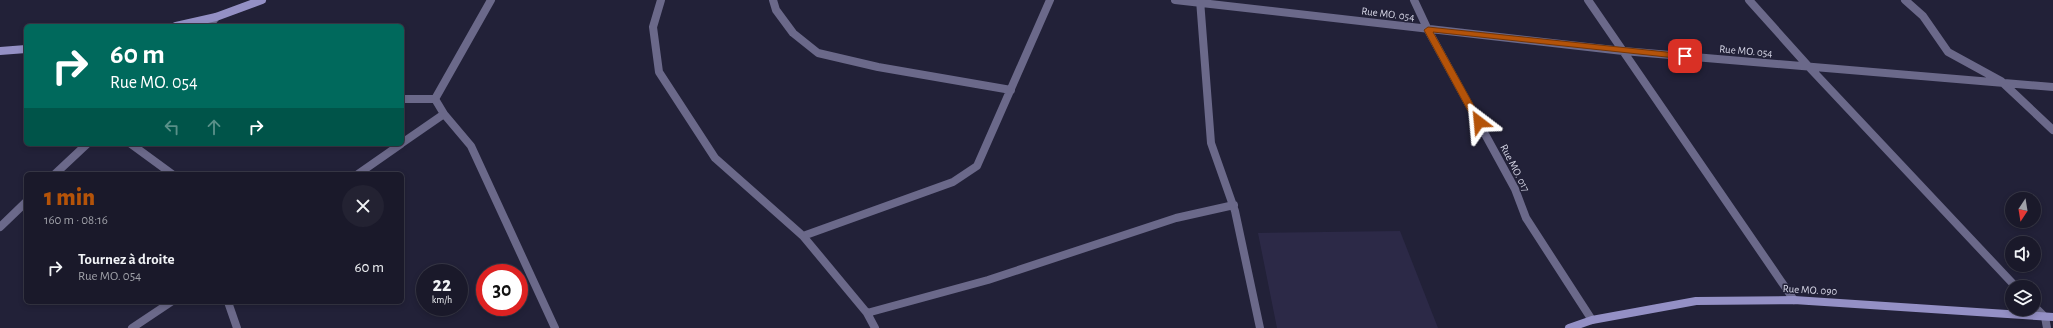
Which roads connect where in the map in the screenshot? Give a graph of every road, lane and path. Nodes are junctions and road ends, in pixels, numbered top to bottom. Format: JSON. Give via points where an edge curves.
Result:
{"nodes":[{"id":1,"x":262,"y":0,"type":"edge"},
{"id":2,"x":491,"y":0,"type":"edge"},
{"id":3,"x":661,"y":0,"type":"edge"},
{"id":4,"x":773,"y":0,"type":"edge"},
{"id":5,"x":1050,"y":0,"type":"edge"},
{"id":6,"x":1175,"y":0,"type":"edge"},
{"id":7,"x":1414,"y":0,"type":"edge"},
{"id":8,"x":1588,"y":0,"type":"edge"},
{"id":9,"x":1749,"y":0,"type":"edge"},
{"id":10,"x":1905,"y":0,"type":"edge"},
{"id":11,"x":1201,"y":1,"type":"edge"},
{"id":12,"x":216,"y":17,"type":"junction"},
{"id":13,"x":185,"y":24,"type":"edge"},
{"id":14,"x":211,"y":24,"type":"edge"},
{"id":15,"x":1428,"y":30,"type":"junction"},
{"id":16,"x":24,"y":49,"type":"edge"},
{"id":17,"x":0,"y":51,"type":"edge"},
{"id":18,"x":1623,"y":51,"type":"junction"},
{"id":19,"x":1809,"y":67,"type":"junction"},
{"id":20,"x":2001,"y":81,"type":"junction"},
{"id":21,"x":2053,"y":86,"type":"edge"},
{"id":22,"x":1011,"y":90,"type":"junction"},
{"id":23,"x":404,"y":99,"type":"edge"},
{"id":24,"x":436,"y":99,"type":"junction"},
{"id":25,"x":444,"y":114,"type":"junction"},
{"id":26,"x":2053,"y":130,"type":"edge"},
{"id":27,"x":404,"y":143,"type":"edge"},
{"id":28,"x":85,"y":146,"type":"edge"},
{"id":29,"x":134,"y":146,"type":"edge"},
{"id":30,"x":399,"y":146,"type":"edge"},
{"id":31,"x":57,"y":172,"type":"edge"},
{"id":32,"x":169,"y":172,"type":"edge"},
{"id":33,"x":361,"y":172,"type":"edge"},
{"id":34,"x":24,"y":204,"type":"edge"},
{"id":35,"x":1234,"y":205,"type":"junction"},
{"id":36,"x":0,"y":227,"type":"edge"},
{"id":37,"x":803,"y":236,"type":"junction"},
{"id":38,"x":2009,"y":280,"type":"edge"},
{"id":39,"x":1794,"y":300,"type":"junction"},
{"id":40,"x":168,"y":304,"type":"edge"},
{"id":41,"x":229,"y":304,"type":"edge"},
{"id":42,"x":866,"y":313,"type":"junction"},
{"id":43,"x":2049,"y":317,"type":"edge"},
{"id":44,"x":1592,"y":320,"type":"junction"},
{"id":45,"x":132,"y":328,"type":"edge"},
{"id":46,"x":237,"y":328,"type":"edge"},
{"id":47,"x":555,"y":328,"type":"edge"},
{"id":48,"x":875,"y":328,"type":"edge"},
{"id":49,"x":1260,"y":328,"type":"edge"},
{"id":50,"x":1569,"y":328,"type":"edge"},
{"id":51,"x":2047,"y":328,"type":"edge"}],
"edges":[{"from":1,"to":12,"type":"street"},
{"from":2,"to":24,"type":"street"},
{"from":3,"to":37,"type":"street","via":[[653,27],[659,72],[715,158]]},
{"from":4,"to":22,"type":"street","via":[[776,10],[793,33],[818,53],[878,67]]},
{"from":5,"to":22,"type":"street"},
{"from":6,"to":11,"type":"street","name":"Rue MO. 054"},
{"from":7,"to":15,"type":"street","name":"Rue MO. 017"},
{"from":8,"to":18,"type":"street"},
{"from":9,"to":19,"type":"street"},
{"from":10,"to":20,"type":"street","via":[[1923,16],[1948,52]]},
{"from":11,"to":15,"type":"street","name":"Rue MO. 054"},
{"from":11,"to":35,"type":"street","via":[[1210,143]]},
{"from":12,"to":13,"type":"street"},
{"from":12,"to":14,"type":"street"},
{"from":15,"to":18,"type":"street","name":"Rue MO. 054"},
{"from":15,"to":44,"type":"street","name":"Rue MO. 017","via":[[1515,189],[1526,218]]},
{"from":16,"to":17,"type":"street"},
{"from":18,"to":19,"type":"street","name":"Rue MO. 054"},
{"from":18,"to":39,"type":"street"},
{"from":19,"to":20,"type":"street","name":"Rue MO. 054"},
{"from":19,"to":38,"type":"street"},
{"from":20,"to":21,"type":"street","name":"Rue MO. 054"},
{"from":20,"to":26,"type":"street"},
{"from":22,"to":37,"type":"street","via":[[977,166],[953,182]]},
{"from":23,"to":24,"type":"street"},
{"from":24,"to":25,"type":"street"},
{"from":25,"to":27,"type":"street"},
{"from":25,"to":47,"type":"street","via":[[471,146]]},
{"from":28,"to":31,"type":"street"},
{"from":29,"to":32,"type":"street"},
{"from":30,"to":33,"type":"street"},
{"from":34,"to":36,"type":"street"},
{"from":35,"to":42,"type":"street","via":[[1176,218],[988,280]]},
{"from":35,"to":49,"type":"street"},
{"from":37,"to":42,"type":"street"},
{"from":39,"to":43,"type":"street","name":"Rue MO. 090"},
{"from":39,"to":44,"type":"street","name":"Rue MO. 090","via":[[1696,301]]},
{"from":40,"to":45,"type":"street"},
{"from":41,"to":46,"type":"street"},
{"from":42,"to":48,"type":"street"},
{"from":43,"to":51,"type":"street"},
{"from":44,"to":50,"type":"street","name":"Rue MO. 090"}]}
